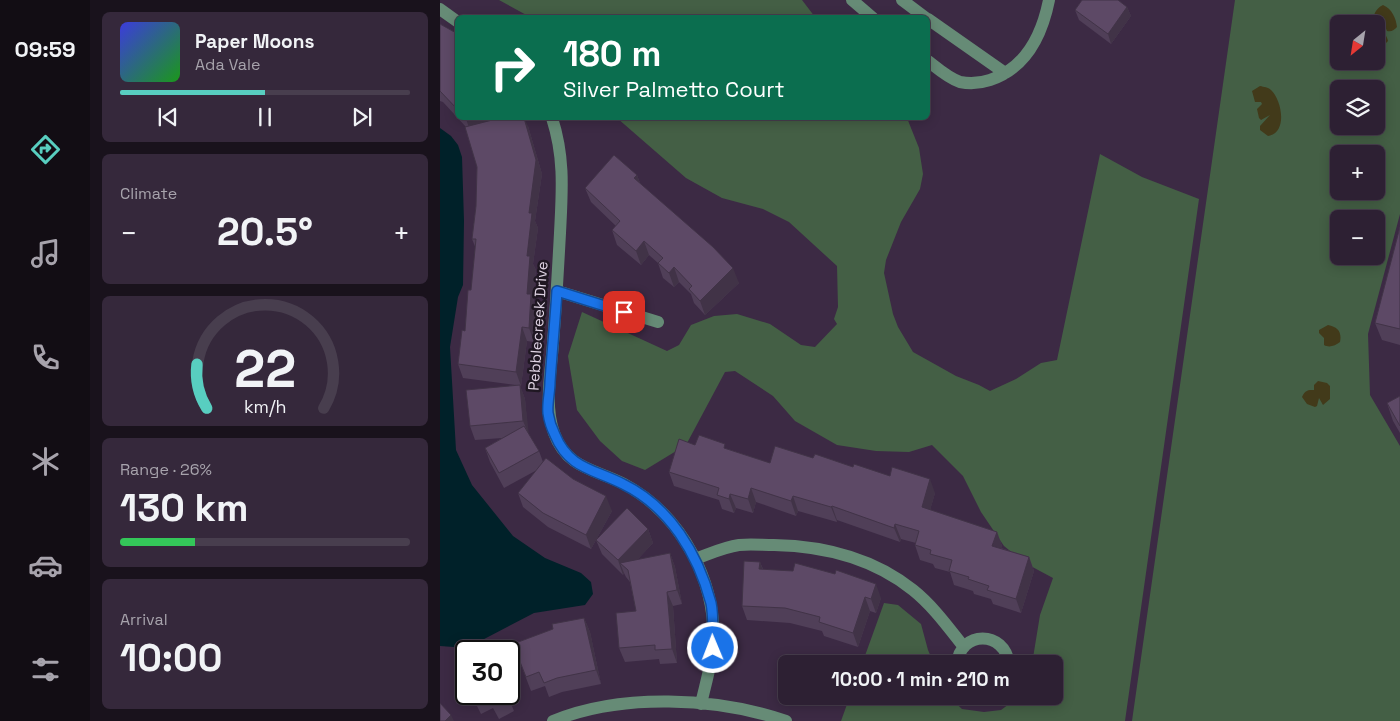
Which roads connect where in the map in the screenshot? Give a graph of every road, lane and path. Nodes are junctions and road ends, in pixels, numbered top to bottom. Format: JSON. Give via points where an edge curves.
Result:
{"nodes":[{"id":1,"x":852,"y":0,"type":"edge"},
{"id":2,"x":902,"y":0,"type":"edge"},
{"id":3,"x":1049,"y":0,"type":"edge"},
{"id":4,"x":440,"y":9,"type":"edge"},
{"id":5,"x":870,"y":15,"type":"edge"},
{"id":6,"x":923,"y":15,"type":"edge"},
{"id":7,"x":455,"y":20,"type":"edge"},
{"id":8,"x":930,"y":20,"type":"edge"},
{"id":9,"x":930,"y":62,"type":"edge"},
{"id":10,"x":1005,"y":73,"type":"junction"},
{"id":11,"x":553,"y":120,"type":"edge"},
{"id":12,"x":557,"y":291,"type":"junction"},
{"id":13,"x":658,"y":322,"type":"dead end"},
{"id":14,"x":695,"y":559,"type":"junction"},
{"id":15,"x":964,"y":647,"type":"junction"},
{"id":16,"x":958,"y":655,"type":"edge"},
{"id":17,"x":1007,"y":655,"type":"edge"},
{"id":18,"x":701,"y":704,"type":"junction"},
{"id":19,"x":552,"y":721,"type":"edge"},
{"id":20,"x":786,"y":721,"type":"edge"}],
"edges":[{"from":1,"to":5,"type":"street"},
{"from":2,"to":6,"type":"street"},
{"from":3,"to":10,"type":"street","via":[[1042,29],[1033,45],[1020,62]]},
{"from":4,"to":7,"type":"street"},
{"from":8,"to":10,"type":"street"},
{"from":9,"to":10,"type":"street","via":[[958,81],[968,83],[985,82]]},
{"from":11,"to":12,"type":"street","name":"Pebblecreek Drive","via":[[562,164]]},
{"from":12,"to":13,"type":"street"},
{"from":12,"to":14,"type":"street","name":"Pebblecreek Drive","via":[[548,412],[554,434],[574,462],[623,483],[650,501],[680,532]]},
{"from":14,"to":15,"type":"street","via":[[739,545],[759,544],[816,549],[868,562],[889,572],[914,591]]},
{"from":14,"to":18,"type":"street","name":"Pebblecreek Drive","via":[[712,604],[713,648]]},
{"from":15,"to":16,"type":"street"},
{"from":15,"to":17,"type":"street","via":[[975,639],[984,638],[1000,645]]},
{"from":18,"to":19,"type":"street","via":[[623,703]]},
{"from":18,"to":20,"type":"street"}]}
